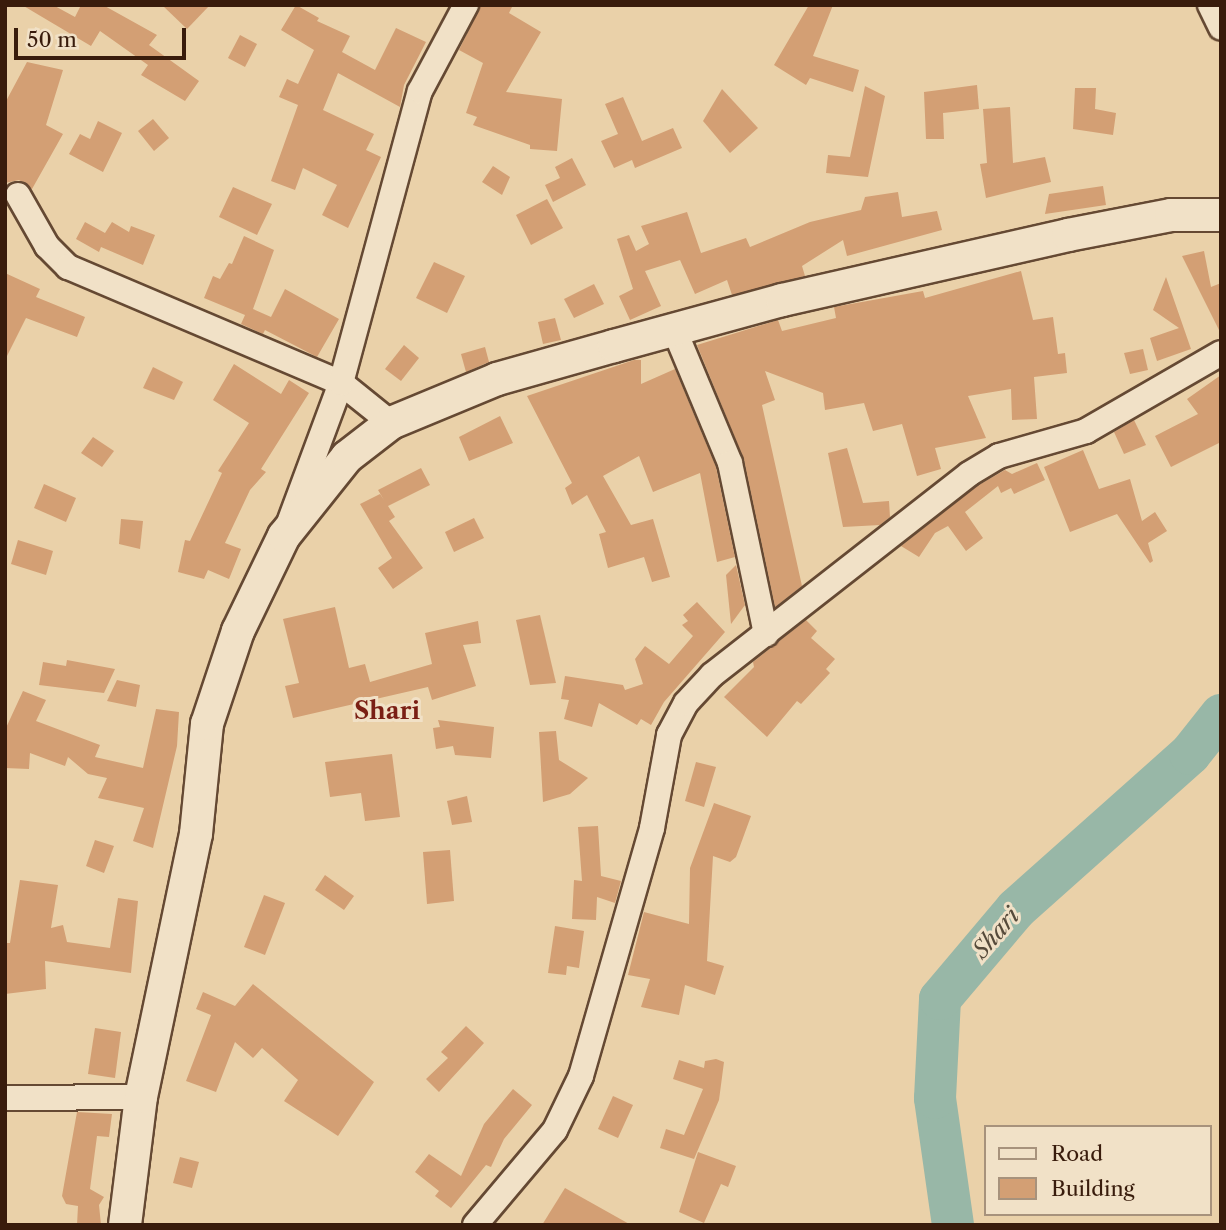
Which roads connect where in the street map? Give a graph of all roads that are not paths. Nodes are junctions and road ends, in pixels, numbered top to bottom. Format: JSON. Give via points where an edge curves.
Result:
{"nodes":[{"id":1,"x":466,"y":5,"type":"edge"},
{"id":2,"x":1210,"y":5,"type":"edge"},
{"id":3,"x":1221,"y":28,"type":"edge"},
{"id":4,"x":18,"y":195,"type":"dead end"},
{"id":5,"x":1221,"y":215,"type":"edge"},
{"id":6,"x":674,"y":330,"type":"junction"},
{"id":7,"x":1221,"y":353,"type":"edge"},
{"id":8,"x":341,"y":383,"type":"junction"},
{"id":9,"x":391,"y":423,"type":"junction"},
{"id":10,"x":284,"y":536,"type":"junction"},
{"id":11,"x":766,"y":634,"type":"junction"},
{"id":12,"x":141,"y":1097,"type":"junction"},
{"id":13,"x":5,"y":1098,"type":"edge"},
{"id":14,"x":125,"y":1225,"type":"edge"},
{"id":15,"x":475,"y":1225,"type":"edge"}],
"edges":[{"from":1,"to":8,"type":"street","via":[[420,91]]},
{"from":2,"to":3,"type":"street"},
{"from":4,"to":8,"type":"street","via":[[47,246],[68,267]]},
{"from":5,"to":6,"type":"street","via":[[1171,215],[1068,235]]},
{"from":6,"to":9,"type":"street","via":[[497,379]]},
{"from":6,"to":11,"type":"street","via":[[730,463]]},
{"from":7,"to":11,"type":"street","via":[[1086,431],[999,456],[969,474]]},
{"from":8,"to":9,"type":"street"},
{"from":8,"to":10,"type":"street"},
{"from":9,"to":10,"type":"street","via":[[347,457]]},
{"from":10,"to":12,"type":"street","via":[[238,631],[207,724],[196,834]]},
{"from":11,"to":15,"type":"street","via":[[712,675],[687,703],[669,735],[652,828],[581,1076],[555,1130]]},
{"from":12,"to":13,"type":"street"},
{"from":12,"to":14,"type":"street"}]}
